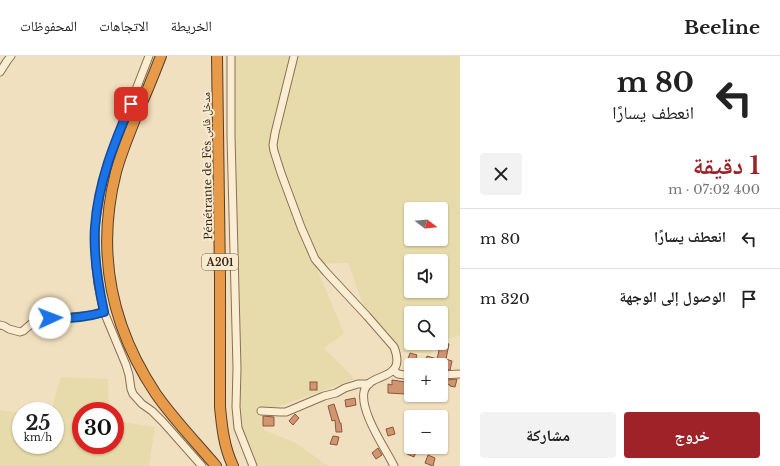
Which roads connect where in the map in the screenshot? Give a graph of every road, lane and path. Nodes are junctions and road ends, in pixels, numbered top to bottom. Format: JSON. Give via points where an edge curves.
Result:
{"nodes":[{"id":1,"x":11,"y":56,"type":"edge"},
{"id":2,"x":149,"y":56,"type":"edge"},
{"id":3,"x":161,"y":56,"type":"edge"},
{"id":4,"x":217,"y":56,"type":"edge"},
{"id":5,"x":231,"y":56,"type":"edge"},
{"id":6,"x":294,"y":56,"type":"edge"},
{"id":7,"x":0,"y":72,"type":"edge"},
{"id":8,"x":104,"y":312,"type":"junction"},
{"id":9,"x":0,"y":325,"type":"edge"},
{"id":10,"x":393,"y":370,"type":"junction"},
{"id":11,"x":460,"y":374,"type":"edge"},
{"id":12,"x":404,"y":375,"type":"edge"},
{"id":13,"x":448,"y":375,"type":"edge"},
{"id":14,"x":369,"y":384,"type":"junction"},
{"id":15,"x":261,"y":410,"type":"dead end"},
{"id":16,"x":202,"y":466,"type":"edge"},
{"id":17,"x":216,"y":466,"type":"edge"},
{"id":18,"x":233,"y":466,"type":"edge"},
{"id":19,"x":253,"y":466,"type":"edge"},
{"id":20,"x":394,"y":466,"type":"edge"}],
"edges":[{"from":1,"to":7,"type":"street"},
{"from":2,"to":8,"type":"street","via":[[106,169],[97,211],[96,267]]},
{"from":3,"to":17,"type":"highway","via":[[116,171],[107,227],[109,272],[121,324],[143,373],[168,410]]},
{"from":4,"to":18,"type":"highway","name":"Pénétrante de Fès مدخل فاس","number":"A201","via":[[220,407],[225,443]]},
{"from":5,"to":19,"type":"street","via":[[236,406],[238,428]]},
{"from":6,"to":10,"type":"street","via":[[274,139],[274,151],[279,168],[316,259],[394,347],[397,358]]},
{"from":8,"to":9,"type":"street","via":[[41,319],[20,332]]},
{"from":8,"to":16,"type":"street","via":[[126,365],[133,394],[163,422]]},
{"from":10,"to":12,"type":"street"},
{"from":10,"to":14,"type":"street"},
{"from":11,"to":13,"type":"street"},
{"from":14,"to":15,"type":"street","via":[[358,384],[286,412]]},
{"from":14,"to":20,"type":"street","via":[[364,392],[366,410]]}]}
